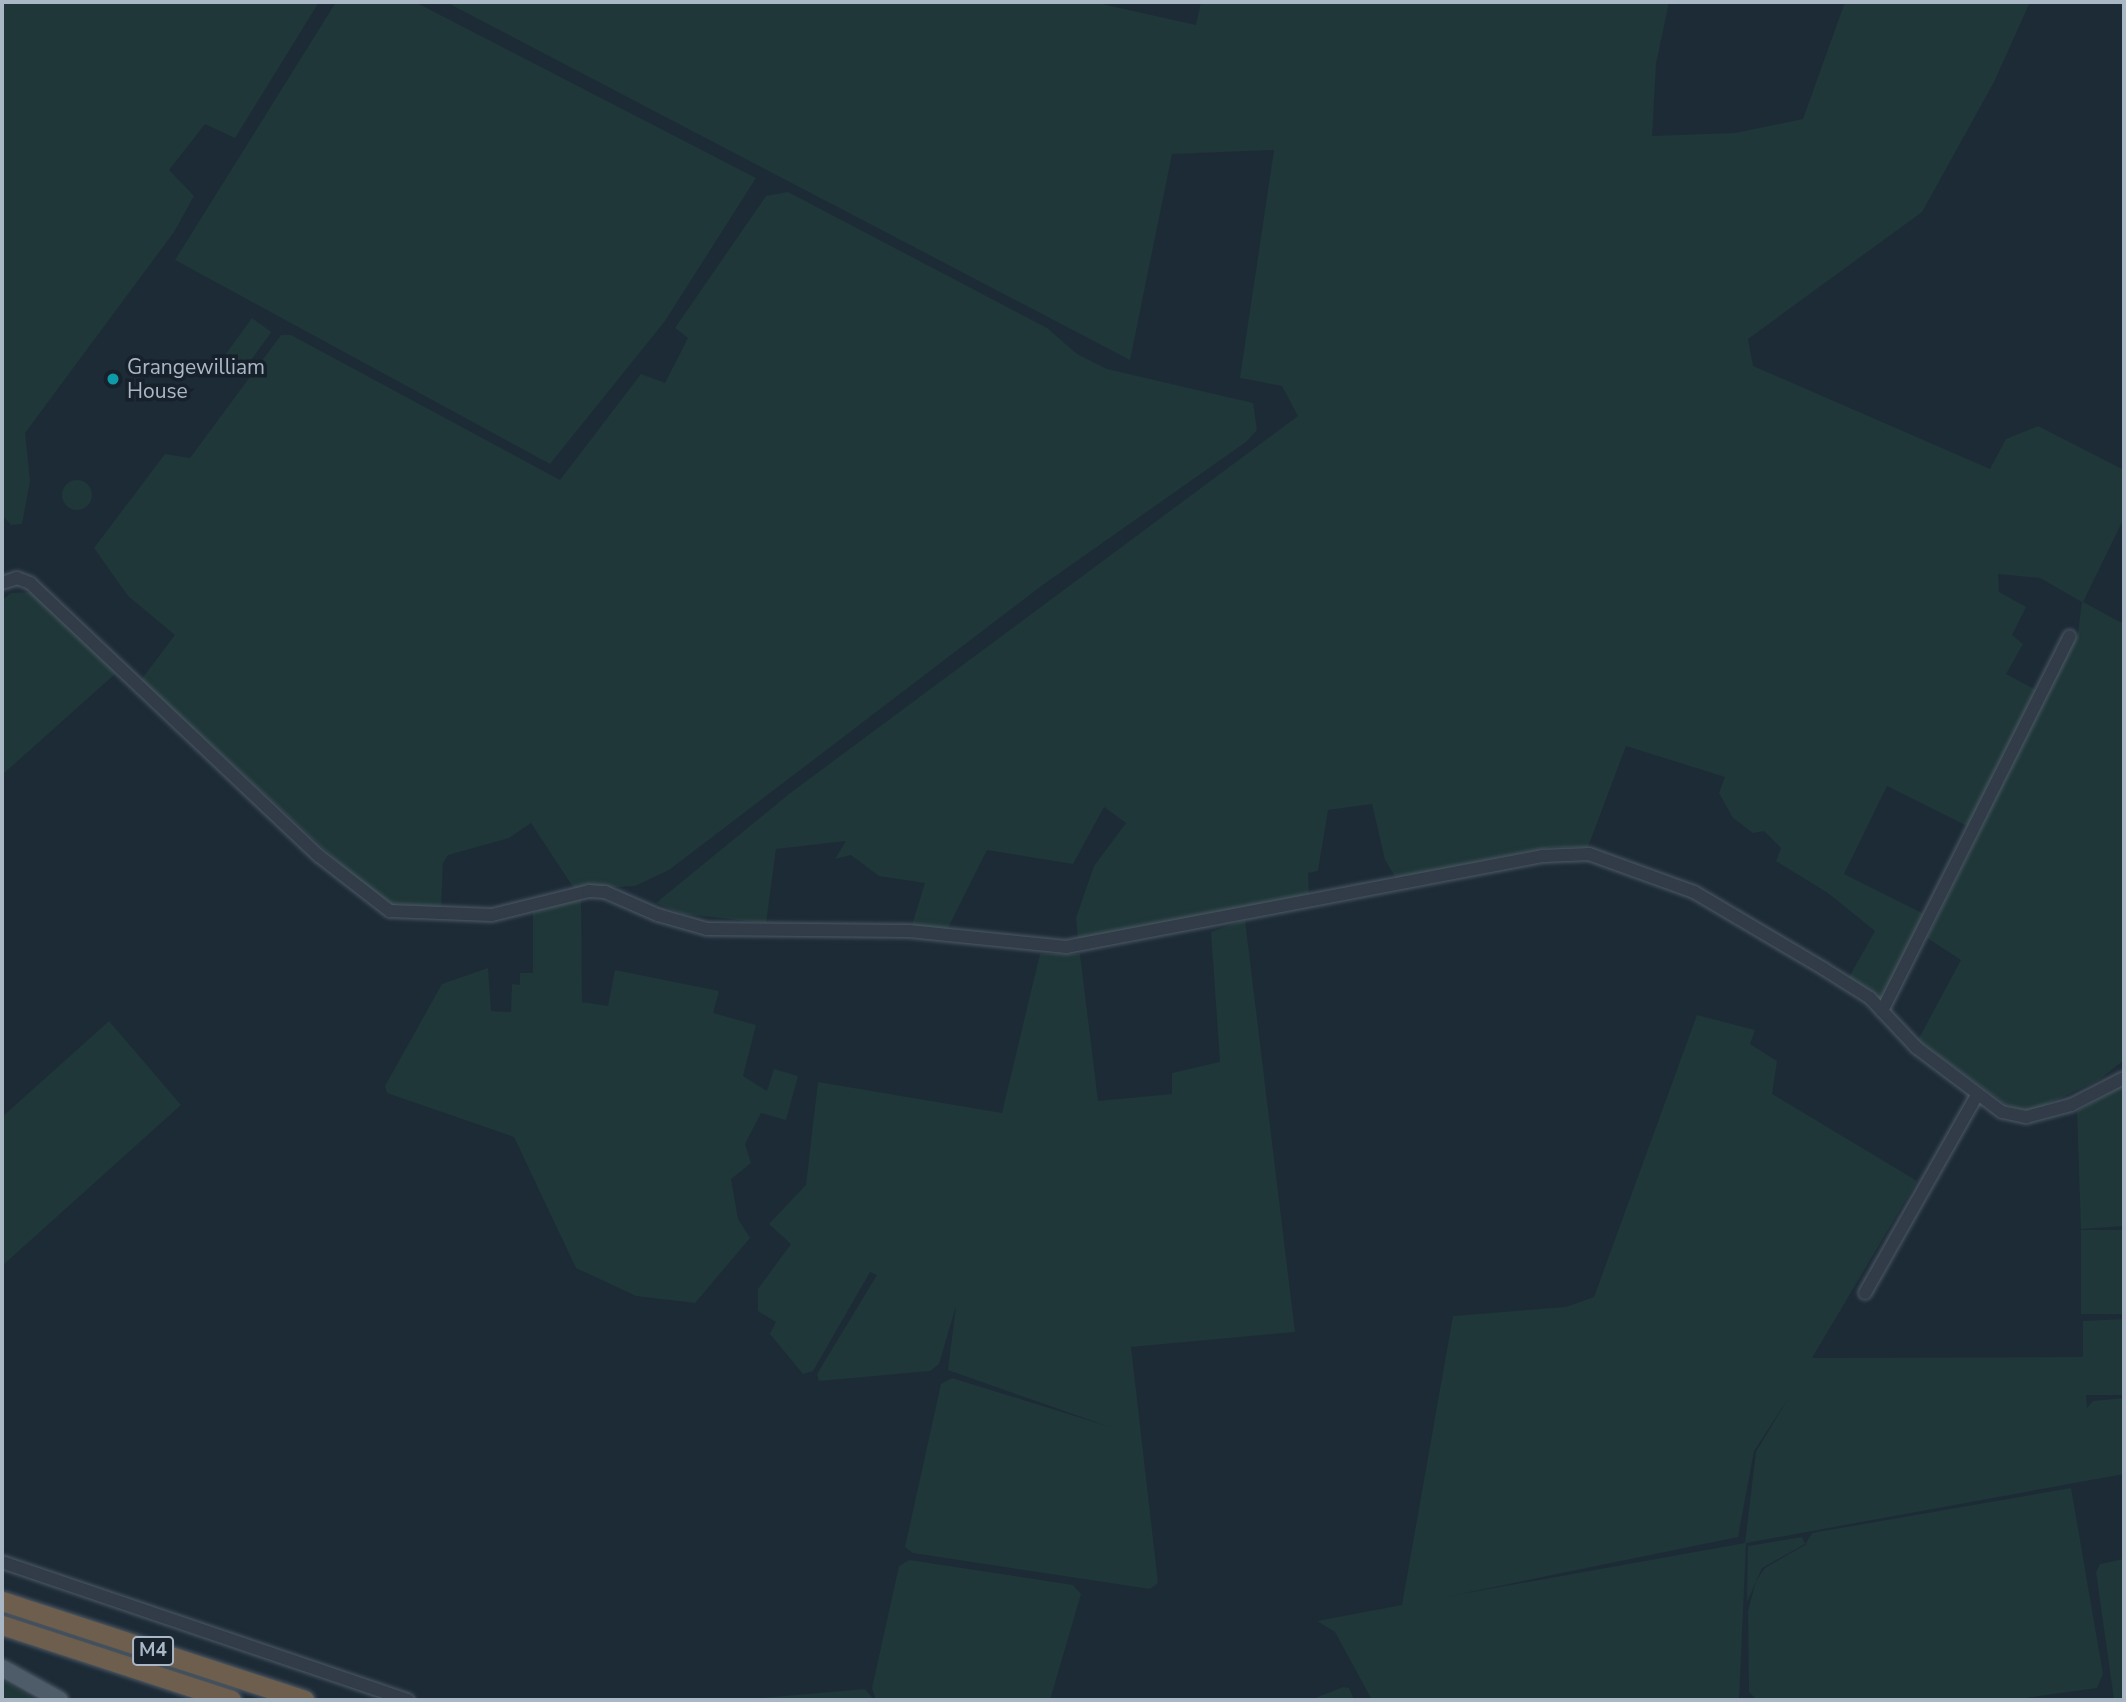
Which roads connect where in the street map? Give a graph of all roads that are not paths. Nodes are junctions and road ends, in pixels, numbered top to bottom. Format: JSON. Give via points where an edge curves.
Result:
{"nodes":[{"id":1,"x":2,"y":583,"type":"edge"},
{"id":2,"x":2070,"y":636,"type":"dead end"},
{"id":3,"x":1882,"y":1011,"type":"junction"},
{"id":4,"x":2124,"y":1078,"type":"edge"},
{"id":5,"x":1977,"y":1095,"type":"junction"},
{"id":6,"x":1865,"y":1293,"type":"dead end"},
{"id":7,"x":2,"y":1562,"type":"edge"},
{"id":8,"x":2,"y":1601,"type":"edge"},
{"id":9,"x":2,"y":1625,"type":"edge"},
{"id":10,"x":2,"y":1668,"type":"edge"},
{"id":11,"x":60,"y":1700,"type":"edge"},
{"id":12,"x":231,"y":1700,"type":"edge"},
{"id":13,"x":304,"y":1700,"type":"edge"},
{"id":14,"x":408,"y":1700,"type":"edge"}],
"edges":[{"from":1,"to":3,"type":"street","via":[[17,578],[40,592],[348,882],[390,911],[492,915],[568,895],[606,892],[658,915],[707,929],[909,931],[1066,947],[1543,856],[1589,854],[1694,892],[1824,968]]},
{"from":2,"to":3,"type":"street"},
{"from":3,"to":5,"type":"street","via":[[1917,1048]]},
{"from":4,"to":5,"type":"street","via":[[2071,1105],[2026,1117],[2002,1112]]},
{"from":5,"to":6,"type":"street"},
{"from":7,"to":14,"type":"street"},
{"from":8,"to":13,"type":"highway","number":"M4"},
{"from":9,"to":12,"type":"highway","number":"M4"},
{"from":10,"to":11,"type":"main road"}]}
